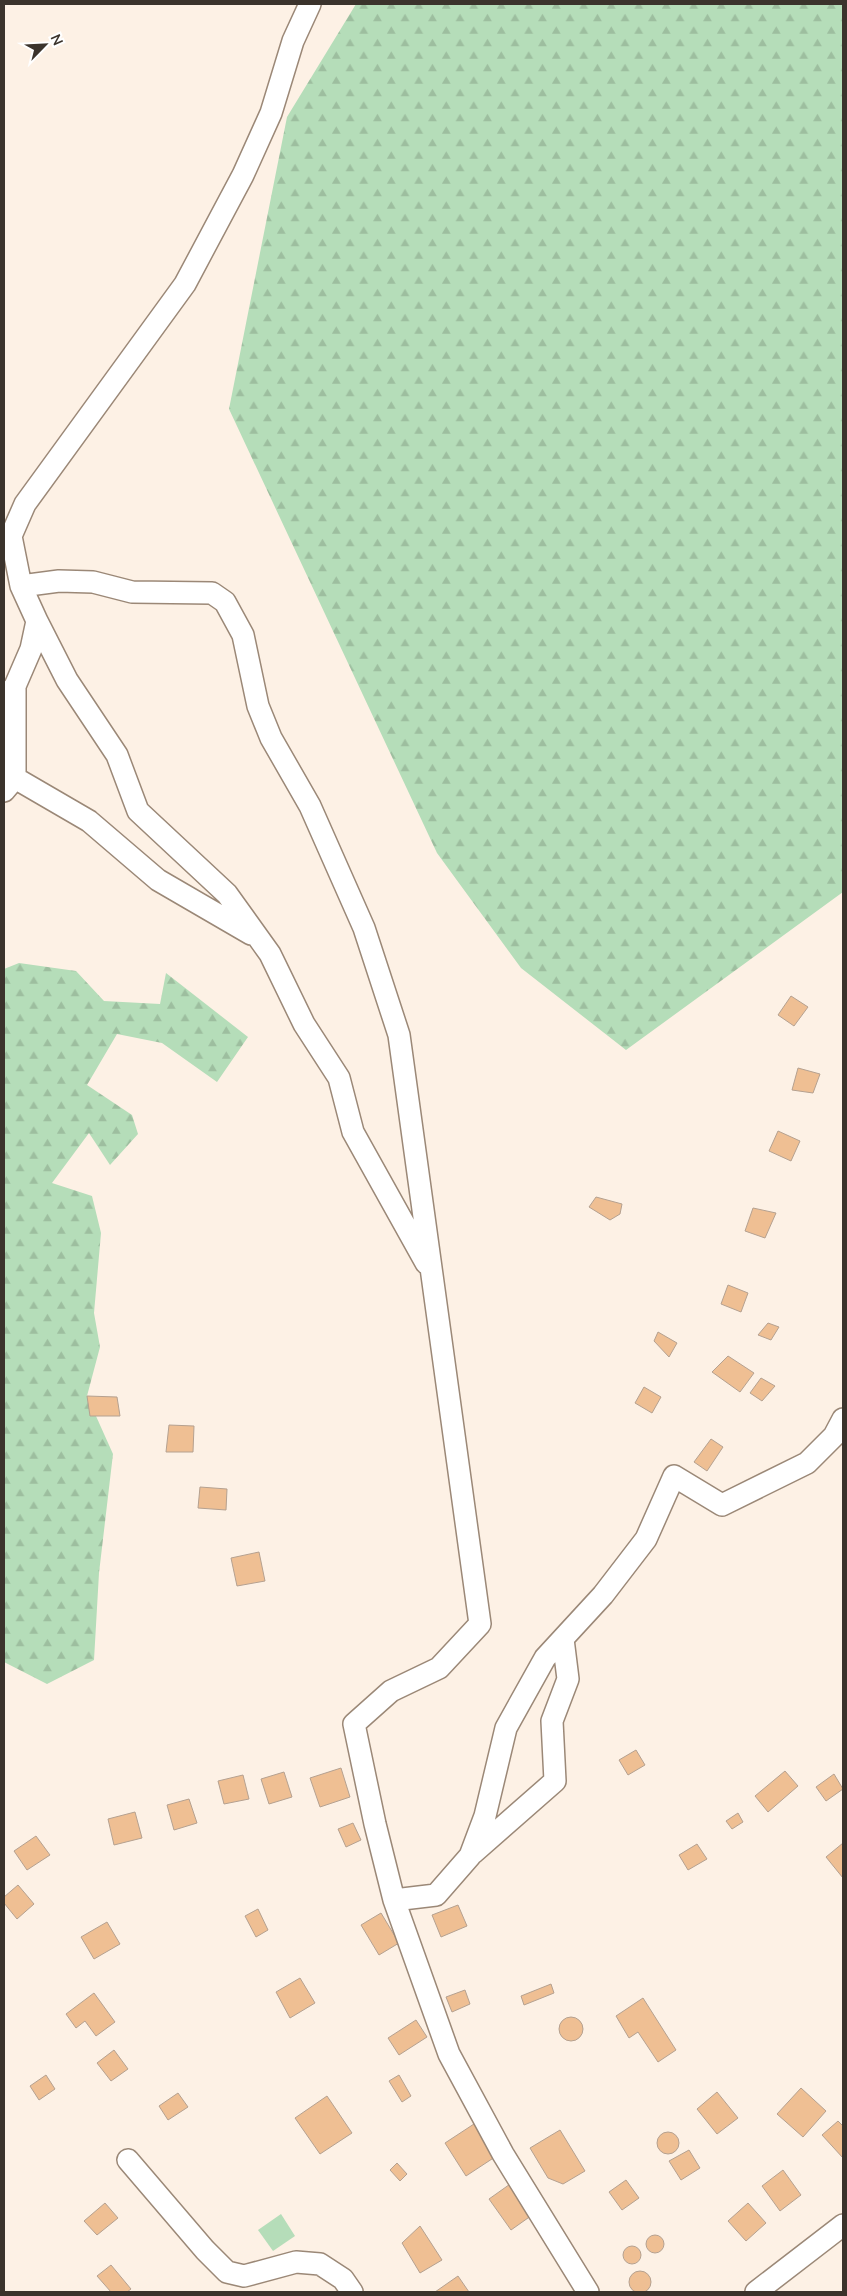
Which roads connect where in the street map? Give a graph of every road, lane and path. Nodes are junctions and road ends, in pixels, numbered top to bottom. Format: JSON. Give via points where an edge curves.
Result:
{"nodes":[{"id":1,"x":310,"y":4,"type":"edge"},
{"id":2,"x":7,"y":539,"type":"edge"},
{"id":3,"x":21,"y":586,"type":"junction"},
{"id":4,"x":37,"y":621,"type":"junction"},
{"id":5,"x":10,"y":692,"type":"edge"},
{"id":6,"x":9,"y":785,"type":"edge"},
{"id":7,"x":259,"y":939,"type":"junction"},
{"id":8,"x":432,"y":1274,"type":"junction"},
{"id":9,"x":843,"y":1419,"type":"edge"},
{"id":10,"x":562,"y":1639,"type":"junction"},
{"id":11,"x":470,"y":1856,"type":"junction"},
{"id":12,"x":394,"y":1900,"type":"junction"},
{"id":13,"x":128,"y":2160,"type":"dead end"},
{"id":14,"x":843,"y":2225,"type":"edge"},
{"id":15,"x":352,"y":2292,"type":"edge"},
{"id":16,"x":588,"y":2292,"type":"edge"},
{"id":17,"x":756,"y":2292,"type":"edge"}],
"edges":[{"from":1,"to":2,"type":"street","via":[[293,42],[271,113],[243,175],[185,284],[25,504]]},
{"from":2,"to":3,"type":"street"},
{"from":3,"to":4,"type":"street"},
{"from":3,"to":8,"type":"street","via":[[59,581],[92,582],[132,592],[212,593],[225,602],[233,615],[243,635],[258,706],[310,806],[364,928],[399,1035]]},
{"from":4,"to":5,"type":"street","via":[[31,649]]},
{"from":4,"to":7,"type":"street","via":[[67,680],[117,755],[138,812],[227,894]]},
{"from":5,"to":6,"type":"street"},
{"from":6,"to":7,"type":"street","via":[[89,821],[158,880]]},
{"from":7,"to":8,"type":"street","via":[[270,954],[304,1024],[339,1078],[353,1132]]},
{"from":8,"to":12,"type":"street","via":[[480,1624],[439,1668],[392,1691],[354,1724],[374,1824]]},
{"from":9,"to":10,"type":"street","via":[[834,1436],[807,1463],[722,1505],[674,1476],[646,1539],[603,1595]]},
{"from":10,"to":11,"type":"street","via":[[545,1658],[506,1728],[485,1816]]},
{"from":10,"to":11,"type":"street","via":[[568,1679],[552,1721],[555,1780]]},
{"from":11,"to":12,"type":"street","via":[[436,1895]]},
{"from":12,"to":16,"type":"street","via":[[449,2054],[503,2154]]},
{"from":13,"to":15,"type":"street","via":[[227,2272],[244,2276],[296,2262],[320,2264],[343,2280]]},
{"from":14,"to":17,"type":"street"}]}
